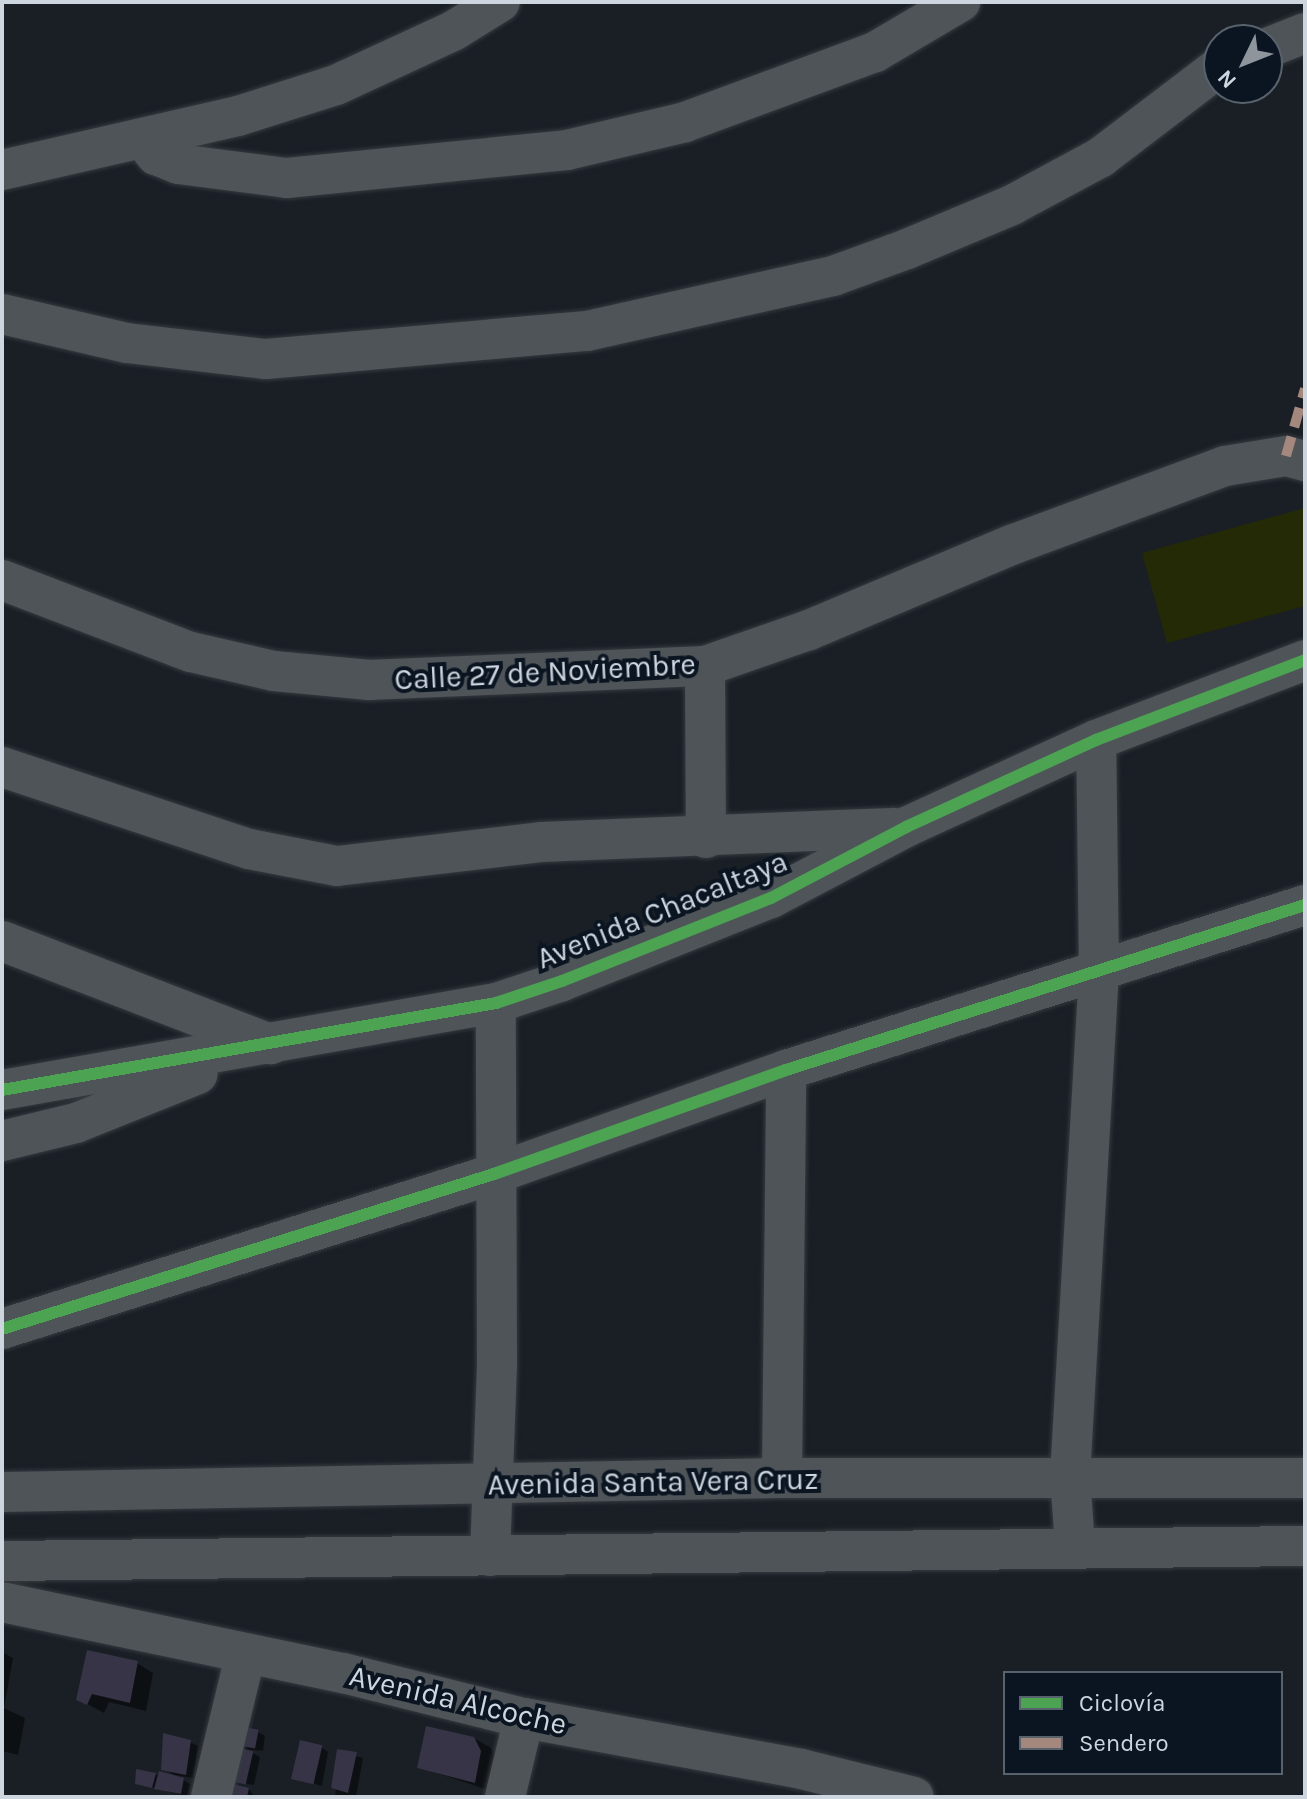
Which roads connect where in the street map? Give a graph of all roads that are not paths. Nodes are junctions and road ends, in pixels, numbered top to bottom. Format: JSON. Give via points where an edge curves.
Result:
{"nodes":[{"id":1,"x":500,"y":2,"type":"edge"},
{"id":2,"x":960,"y":2,"type":"edge"},
{"id":3,"x":1305,"y":33,"type":"edge"},
{"id":4,"x":1283,"y":42,"type":"edge"},
{"id":5,"x":1203,"y":79,"type":"edge"},
{"id":6,"x":143,"y":139,"type":"junction"},
{"id":7,"x":2,"y":170,"type":"edge"},
{"id":8,"x":2,"y":314,"type":"edge"},
{"id":9,"x":1305,"y":461,"type":"edge"},
{"id":10,"x":2,"y":580,"type":"edge"},
{"id":11,"x":1305,"y":660,"type":"edge"},
{"id":12,"x":705,"y":666,"type":"junction"},
{"id":13,"x":1096,"y":740,"type":"junction"},
{"id":14,"x":2,"y":767,"type":"edge"},
{"id":15,"x":906,"y":827,"type":"junction"},
{"id":16,"x":706,"y":838,"type":"junction"},
{"id":17,"x":1305,"y":905,"type":"edge"},
{"id":18,"x":2,"y":941,"type":"edge"},
{"id":19,"x":1099,"y":971,"type":"junction"},
{"id":20,"x":496,"y":1003,"type":"junction"},
{"id":21,"x":272,"y":1045,"type":"junction"},
{"id":22,"x":786,"y":1070,"type":"junction"},
{"id":23,"x":2,"y":1090,"type":"edge"},
{"id":24,"x":2,"y":1141,"type":"edge"},
{"id":25,"x":494,"y":1174,"type":"junction"},
{"id":26,"x":2,"y":1329,"type":"edge"},
{"id":27,"x":1070,"y":1477,"type":"junction"},
{"id":28,"x":782,"y":1478,"type":"junction"},
{"id":29,"x":1305,"y":1478,"type":"edge"},
{"id":30,"x":491,"y":1487,"type":"junction"},
{"id":31,"x":2,"y":1492,"type":"edge"},
{"id":32,"x":1075,"y":1546,"type":"junction"},
{"id":33,"x":1305,"y":1546,"type":"edge"},
{"id":34,"x":490,"y":1556,"type":"junction"},
{"id":35,"x":2,"y":1561,"type":"edge"},
{"id":36,"x":2,"y":1602,"type":"edge"},
{"id":37,"x":245,"y":1656,"type":"junction"},
{"id":38,"x":524,"y":1718,"type":"junction"},
{"id":39,"x":798,"y":1783,"type":"edge"},
{"id":40,"x":211,"y":1797,"type":"edge"},
{"id":41,"x":505,"y":1797,"type":"edge"},
{"id":42,"x":914,"y":1797,"type":"edge"}],
"edges":[{"from":1,"to":6,"type":"street","via":[[453,31],[336,85]]},
{"from":2,"to":6,"type":"street","via":[[875,52],[685,122],[567,150],[287,178],[178,164],[156,155]]},
{"from":3,"to":4,"type":"street"},
{"from":5,"to":8,"type":"street","via":[[1101,157],[1012,205],[907,249],[833,276],[587,331],[266,359],[127,343]]},
{"from":6,"to":7,"type":"street"},
{"from":9,"to":12,"type":"street","name":"Calle 27 de Noviembre","via":[[1286,456],[1225,466]]},
{"from":10,"to":12,"type":"street","name":"Calle 27 de Noviembre","via":[[191,652],[274,671],[370,680]]},
{"from":11,"to":13,"type":"street","name":"Avenida Chacaltaya"},
{"from":12,"to":16,"type":"street"},
{"from":13,"to":15,"type":"street","name":"Avenida Chacaltaya"},
{"from":13,"to":19,"type":"street"},
{"from":14,"to":16,"type":"street","via":[[249,849],[337,866],[541,842]]},
{"from":15,"to":16,"type":"street"},
{"from":15,"to":20,"type":"street","name":"Avenida Chacaltaya","via":[[757,904]]},
{"from":17,"to":19,"type":"street"},
{"from":18,"to":21,"type":"street"},
{"from":19,"to":22,"type":"street"},
{"from":19,"to":27,"type":"street"},
{"from":20,"to":21,"type":"street","name":"Avenida Chacaltaya"},
{"from":20,"to":25,"type":"street"},
{"from":21,"to":23,"type":"street","name":"Avenida Chacaltaya"},
{"from":21,"to":24,"type":"street","via":[[76,1123]]},
{"from":22,"to":25,"type":"street"},
{"from":22,"to":28,"type":"street"},
{"from":25,"to":26,"type":"street"},
{"from":25,"to":30,"type":"street","via":[[497,1366]]},
{"from":27,"to":28,"type":"street","name":"Avenida Santa Vera Cruz"},
{"from":27,"to":29,"type":"street","name":"Avenida Santa Vera Cruz"},
{"from":27,"to":32,"type":"street"},
{"from":28,"to":30,"type":"street","name":"Avenida Santa Vera Cruz"},
{"from":30,"to":31,"type":"street","name":"Avenida Santa Vera Cruz"},
{"from":30,"to":34,"type":"street"},
{"from":32,"to":33,"type":"street"},
{"from":32,"to":34,"type":"street"},
{"from":34,"to":35,"type":"street"},
{"from":36,"to":37,"type":"street","name":"Avenida Alcoche"},
{"from":37,"to":38,"type":"street","name":"Avenida Alcoche","via":[[343,1673]]},
{"from":37,"to":40,"type":"street"},
{"from":38,"to":39,"type":"street","name":"Avenida Alcoche"},
{"from":38,"to":41,"type":"street"},
{"from":39,"to":42,"type":"street","name":"Avenida Alcoche"}]}
